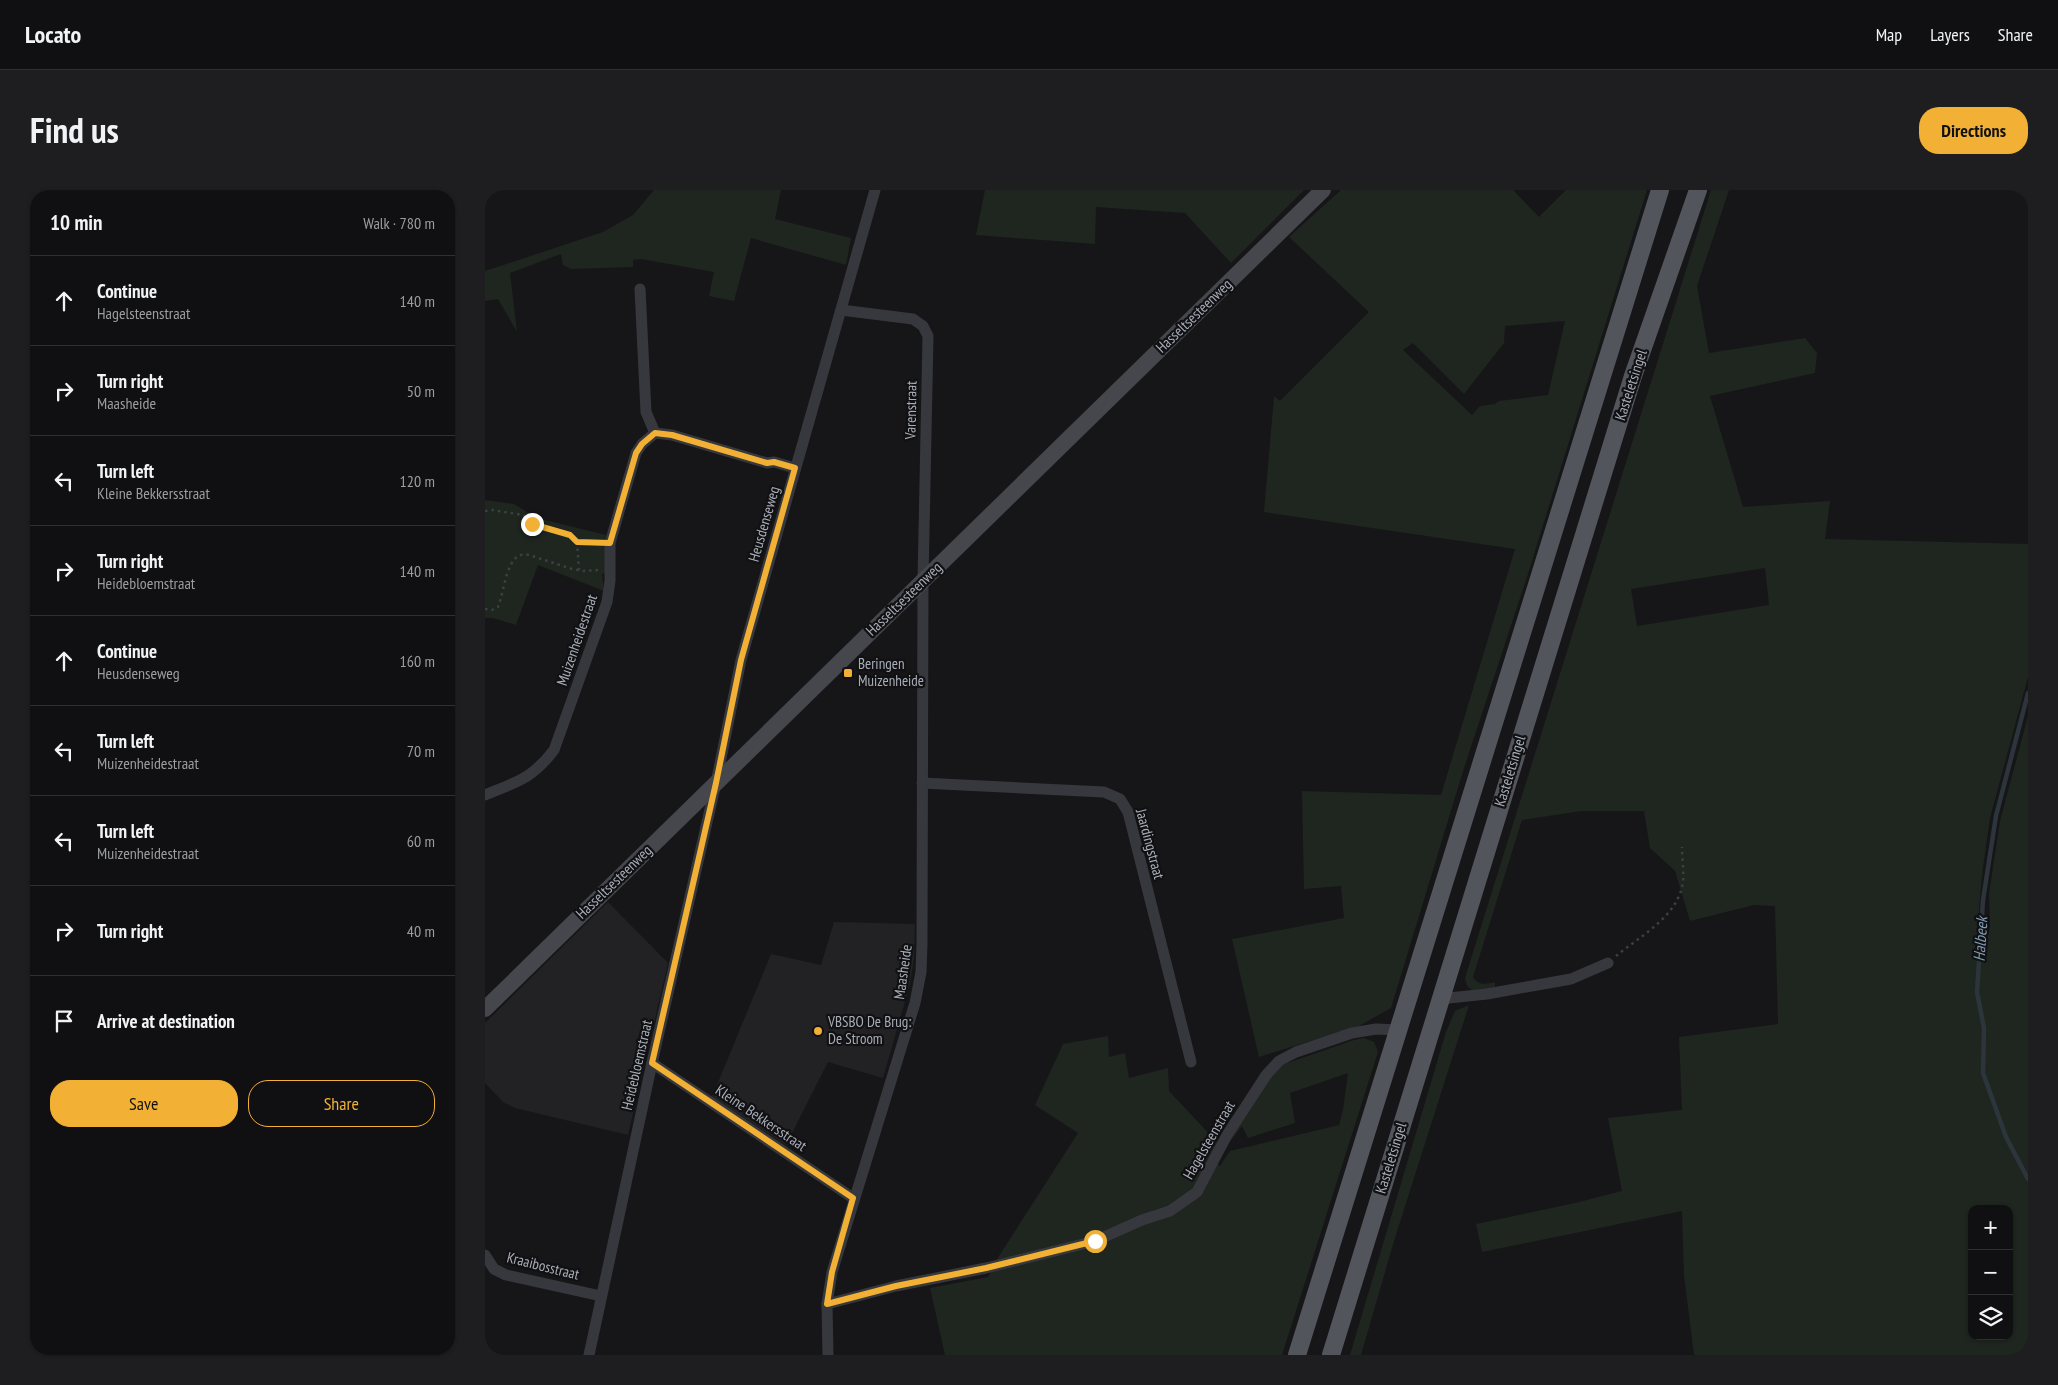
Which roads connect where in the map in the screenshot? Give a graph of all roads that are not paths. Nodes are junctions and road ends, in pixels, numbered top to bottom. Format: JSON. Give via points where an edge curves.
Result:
{"nodes":[{"id":1,"x":875,"y":190,"type":"edge"},
{"id":2,"x":1323,"y":190,"type":"edge"},
{"id":3,"x":1660,"y":190,"type":"edge"},
{"id":4,"x":1698,"y":190,"type":"edge"},
{"id":5,"x":640,"y":289,"type":"dead end"},
{"id":6,"x":841,"y":310,"type":"junction"},
{"id":7,"x":655,"y":433,"type":"junction"},
{"id":8,"x":795,"y":468,"type":"junction"},
{"id":9,"x":923,"y":580,"type":"junction"},
{"id":10,"x":716,"y":783,"type":"junction"},
{"id":11,"x":922,"y":783,"type":"junction"},
{"id":12,"x":485,"y":795,"type":"edge"},
{"id":13,"x":1609,"y":963,"type":"road end"},
{"id":14,"x":1439,"y":999,"type":"junction"},
{"id":15,"x":485,"y":1009,"type":"edge"},
{"id":16,"x":1399,"y":1030,"type":"junction"},
{"id":17,"x":1191,"y":1062,"type":"dead end"},
{"id":18,"x":652,"y":1063,"type":"junction"},
{"id":19,"x":853,"y":1198,"type":"junction"},
{"id":20,"x":485,"y":1255,"type":"edge"},
{"id":21,"x":601,"y":1296,"type":"junction"},
{"id":22,"x":827,"y":1304,"type":"junction"},
{"id":23,"x":589,"y":1355,"type":"edge"},
{"id":24,"x":828,"y":1355,"type":"edge"},
{"id":25,"x":1297,"y":1355,"type":"edge"},
{"id":26,"x":1331,"y":1355,"type":"edge"}],
"edges":[{"from":1,"to":6,"type":"street","name":"Heusdenseweg"},
{"from":2,"to":9,"type":"street","name":"Hasseltsesteenweg"},
{"from":3,"to":16,"type":"main road","name":"Kasteletsingel"},
{"from":4,"to":14,"type":"main road","name":"Kasteletsingel","via":[[1633,376]]},
{"from":5,"to":7,"type":"street","via":[[646,412]]},
{"from":6,"to":8,"type":"street","name":"Heusdenseweg"},
{"from":6,"to":9,"type":"street","name":"Varenstraat","via":[[913,318],[923,326],[927,336]]},
{"from":7,"to":8,"type":"street"},
{"from":7,"to":12,"type":"street","name":"Muizenheidestraat","via":[[636,453],[610,543],[611,581],[607,602],[553,750],[542,766],[519,782]]},
{"from":8,"to":10,"type":"street","name":"Heusdenseweg","via":[[741,660]]},
{"from":9,"to":10,"type":"street","name":"Hasseltsesteenweg"},
{"from":9,"to":11,"type":"street","name":"Maasheide"},
{"from":10,"to":15,"type":"street","name":"Hasseltsesteenweg"},
{"from":10,"to":18,"type":"street","name":"Heidebloemstraat"},
{"from":11,"to":17,"type":"street","name":"Jaardingstraat","via":[[1104,792],[1120,799],[1128,812]]},
{"from":11,"to":19,"type":"street","name":"Maasheide","via":[[921,972],[915,1003]]},
{"from":13,"to":14,"type":"street","via":[[1571,979]]},
{"from":14,"to":26,"type":"main road","name":"Kasteletsingel"},
{"from":16,"to":22,"type":"street","name":"Hagelsteenstraat","via":[[1352,1033],[1279,1060],[1227,1135],[1197,1192],[1170,1212],[1142,1220],[1095,1241]]},
{"from":16,"to":25,"type":"main road","name":"Kasteletsingel"},
{"from":18,"to":19,"type":"street","name":"Kleine Bekkersstraat"},
{"from":18,"to":21,"type":"street","name":"Heidebloemstraat"},
{"from":19,"to":22,"type":"street","name":"Maasheide","via":[[832,1272]]},
{"from":20,"to":21,"type":"street","name":"Kraaibosstraat","via":[[494,1268],[506,1274]]},
{"from":21,"to":23,"type":"street","name":"Heidebloemstraat"},
{"from":22,"to":24,"type":"street","name":"Maasheide"}]}
